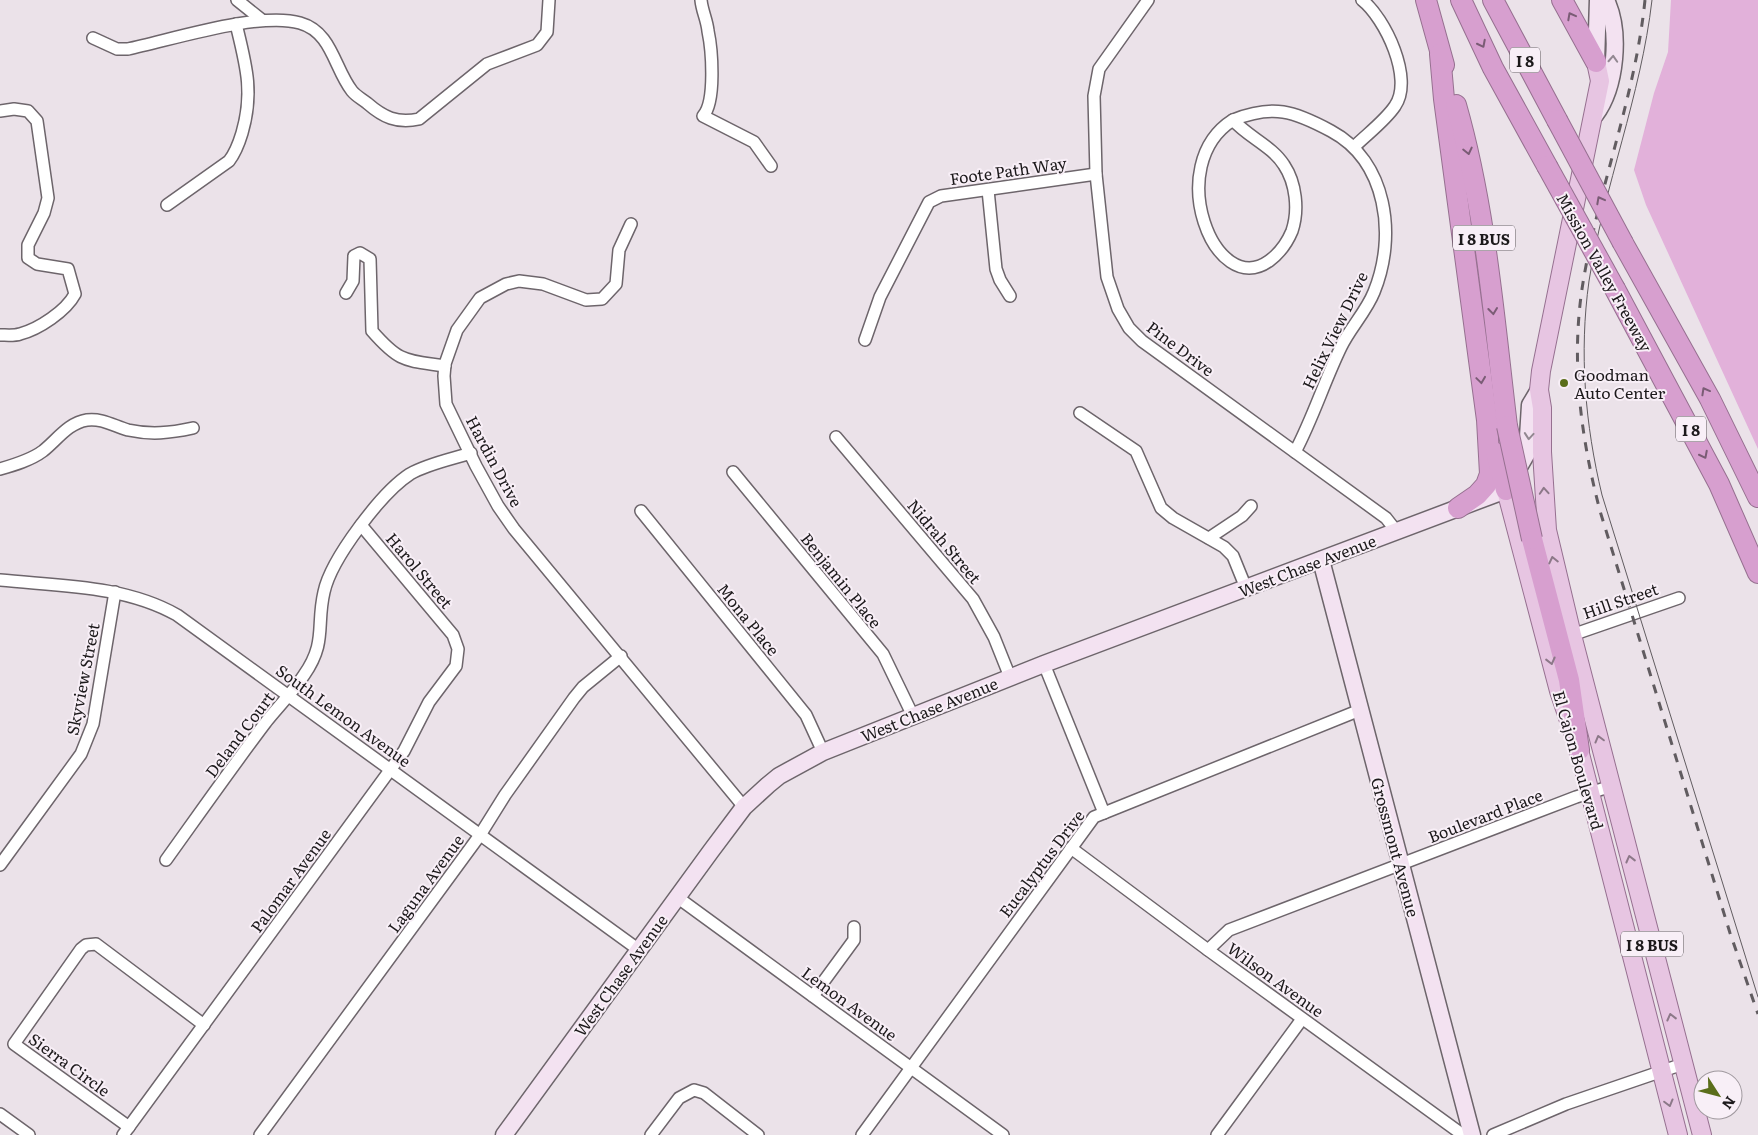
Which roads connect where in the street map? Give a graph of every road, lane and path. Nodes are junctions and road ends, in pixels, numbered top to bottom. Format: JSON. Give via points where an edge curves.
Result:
{"nodes":[{"id":1,"x":237,"y":0,"type":"edge"},
{"id":2,"x":549,"y":0,"type":"edge"},
{"id":3,"x":701,"y":0,"type":"edge"},
{"id":4,"x":1148,"y":0,"type":"edge"},
{"id":5,"x":1362,"y":0,"type":"edge"},
{"id":6,"x":1426,"y":0,"type":"edge"},
{"id":7,"x":1461,"y":0,"type":"edge"},
{"id":8,"x":1494,"y":0,"type":"edge"},
{"id":9,"x":1562,"y":0,"type":"edge"},
{"id":10,"x":1598,"y":0,"type":"edge"},
{"id":11,"x":1606,"y":0,"type":"edge"},
{"id":12,"x":262,"y":20,"type":"junction"},
{"id":13,"x":236,"y":24,"type":"junction"},
{"id":14,"x":93,"y":38,"type":"dead end"},
{"id":15,"x":1440,"y":54,"type":"junction"},
{"id":16,"x":1596,"y":62,"type":"junction"},
{"id":17,"x":0,"y":111,"type":"edge"},
{"id":18,"x":1592,"y":119,"type":"junction"},
{"id":19,"x":1233,"y":120,"type":"junction"},
{"id":20,"x":1354,"y":147,"type":"junction"},
{"id":21,"x":772,"y":166,"type":"dead end"},
{"id":22,"x":1096,"y":174,"type":"junction"},
{"id":23,"x":988,"y":190,"type":"junction"},
{"id":24,"x":167,"y":205,"type":"dead end"},
{"id":25,"x":631,"y":224,"type":"dead end"},
{"id":26,"x":346,"y":293,"type":"dead end"},
{"id":27,"x":1010,"y":296,"type":"dead end"},
{"id":28,"x":0,"y":335,"type":"edge"},
{"id":29,"x":866,"y":340,"type":"dead end"},
{"id":30,"x":445,"y":366,"type":"junction"},
{"id":31,"x":1539,"y":390,"type":"junction"},
{"id":32,"x":1080,"y":413,"type":"dead end"},
{"id":33,"x":1487,"y":420,"type":"junction"},
{"id":34,"x":193,"y":428,"type":"dead end"},
{"id":35,"x":836,"y":438,"type":"dead end"},
{"id":36,"x":1295,"y":452,"type":"junction"},
{"id":37,"x":1542,"y":452,"type":"junction"},
{"id":38,"x":471,"y":453,"type":"junction"},
{"id":39,"x":0,"y":469,"type":"edge"},
{"id":40,"x":733,"y":472,"type":"dead end"},
{"id":41,"x":1506,"y":490,"type":"junction"},
{"id":42,"x":1758,"y":497,"type":"edge"},
{"id":43,"x":1252,"y":506,"type":"dead end"},
{"id":44,"x":1458,"y":508,"type":"junction"},
{"id":45,"x":641,"y":511,"type":"dead end"},
{"id":46,"x":361,"y":525,"type":"junction"},
{"id":47,"x":1397,"y":532,"type":"junction"},
{"id":48,"x":1540,"y":534,"type":"junction"},
{"id":49,"x":1209,"y":538,"type":"junction"},
{"id":50,"x":1322,"y":560,"type":"junction"},
{"id":51,"x":1758,"y":573,"type":"edge"},
{"id":52,"x":0,"y":580,"type":"edge"},
{"id":53,"x":1246,"y":588,"type":"junction"},
{"id":54,"x":115,"y":592,"type":"junction"},
{"id":55,"x":1679,"y":598,"type":"dead end"},
{"id":56,"x":1572,"y":634,"type":"junction"},
{"id":57,"x":453,"y":635,"type":"joint"},
{"id":58,"x":621,"y":656,"type":"junction"},
{"id":59,"x":1044,"y":664,"type":"junction"},
{"id":60,"x":1010,"y":677,"type":"junction"},
{"id":61,"x":289,"y":695,"type":"junction"},
{"id":62,"x":1360,"y":710,"type":"junction"},
{"id":63,"x":913,"y":716,"type":"junction"},
{"id":64,"x":1579,"y":750,"type":"junction"},
{"id":65,"x":822,"y":752,"type":"junction"},
{"id":66,"x":392,"y":769,"type":"junction"},
{"id":67,"x":1612,"y":786,"type":"junction"},
{"id":68,"x":1590,"y":794,"type":"junction"},
{"id":69,"x":744,"y":808,"type":"junction"},
{"id":70,"x":1104,"y":813,"type":"junction"},
{"id":71,"x":480,"y":835,"type":"junction"},
{"id":72,"x":1071,"y":848,"type":"junction"},
{"id":73,"x":166,"y":860,"type":"dead end"},
{"id":74,"x":1400,"y":864,"type":"junction"},
{"id":75,"x":0,"y":865,"type":"edge"},
{"id":76,"x":677,"y":897,"type":"junction"},
{"id":77,"x":854,"y":927,"type":"dead end"},
{"id":78,"x":639,"y":950,"type":"junction"},
{"id":79,"x":1208,"y":950,"type":"junction"},
{"id":80,"x":813,"y":996,"type":"junction"},
{"id":81,"x":1302,"y":1019,"type":"junction"},
{"id":82,"x":204,"y":1025,"type":"junction"},
{"id":83,"x":1683,"y":1064,"type":"junction"},
{"id":84,"x":911,"y":1068,"type":"junction"},
{"id":85,"x":1661,"y":1071,"type":"junction"},
{"id":86,"x":0,"y":1114,"type":"edge"},
{"id":87,"x":126,"y":1131,"type":"edge"},
{"id":88,"x":28,"y":1135,"type":"edge"},
{"id":89,"x":260,"y":1135,"type":"edge"},
{"id":90,"x":504,"y":1135,"type":"edge"},
{"id":91,"x":651,"y":1135,"type":"edge"},
{"id":92,"x":758,"y":1135,"type":"edge"},
{"id":93,"x":862,"y":1135,"type":"edge"},
{"id":94,"x":1003,"y":1135,"type":"edge"},
{"id":95,"x":1217,"y":1135,"type":"edge"},
{"id":96,"x":1463,"y":1135,"type":"edge"},
{"id":97,"x":1472,"y":1135,"type":"edge"},
{"id":98,"x":1493,"y":1135,"type":"edge"},
{"id":99,"x":1678,"y":1135,"type":"edge"},
{"id":100,"x":1702,"y":1135,"type":"edge"}],
"edges":[{"from":1,"to":12,"type":"street"},
{"from":2,"to":12,"type":"street","via":[[546,32],[537,45],[487,64],[419,119],[411,121],[384,116],[352,91],[327,43],[314,29],[300,23]]},
{"from":3,"to":21,"type":"street","via":[[708,30],[711,98],[703,116],[754,142]]},
{"from":4,"to":22,"type":"street","name":"Pine Drive","via":[[1099,69],[1094,96]]},
{"from":5,"to":20,"type":"street","via":[[1372,8],[1383,25],[1401,72],[1402,86],[1395,107]]},
{"from":6,"to":15,"type":"highway","number":"I 8 BUS"},
{"from":7,"to":51,"type":"highway","name":"Mission Valley Freeway","number":"I 8","one_way":true,"bridge":true,"via":[[1494,68],[1719,484]]},
{"from":42,"to":8,"type":"highway","name":"Mission Valley Freeway","number":"I 8","one_way":true,"bridge":true,"via":[[1710,399]]},
{"from":16,"to":9,"type":"highway","number":"I 8 BUS","one_way":true},
{"from":10,"to":16,"type":"main road","name":"El Cajon Boulevard"},
{"from":18,"to":11,"type":"main road","name":"El Cajon Boulevard","one_way":true,"via":[[1611,85],[1614,46]]},
{"from":12,"to":13,"type":"street"},
{"from":13,"to":14,"type":"street","via":[[128,49],[117,49]]},
{"from":13,"to":24,"type":"street","via":[[249,92],[248,111],[236,153]]},
{"from":15,"to":33,"type":"highway","one_way":true},
{"from":15,"to":48,"type":"highway","number":"I 8 BUS","one_way":true,"bridge":true,"via":[[1464,135],[1481,216],[1507,426]]},
{"from":16,"to":18,"type":"main road","name":"El Cajon Boulevard","number":"I 8 BUS","via":[[1600,81]]},
{"from":17,"to":28,"type":"street","via":[[28,111],[38,121],[48,198],[28,245],[28,258],[37,264],[68,269],[75,294],[71,302],[38,326],[19,334]]},
{"from":18,"to":31,"type":"main road","name":"El Cajon Boulevard","number":"I 8 BUS"},
{"from":19,"to":19,"type":"street","name":"Helix View Drive","via":[[1214,136],[1205,153],[1198,182],[1200,213],[1210,237],[1227,258],[1239,266],[1255,268],[1271,260],[1286,242],[1294,221],[1294,189],[1283,162],[1243,132]]},
{"from":19,"to":20,"type":"street","name":"Helix View Drive","via":[[1257,111],[1280,112],[1308,119]]},
{"from":20,"to":36,"type":"street","name":"Helix View Drive","via":[[1366,162],[1380,194],[1385,223],[1382,266],[1370,302],[1342,345],[1307,431]]},
{"from":22,"to":23,"type":"street","name":"Foote Path Way"},
{"from":22,"to":36,"type":"street","name":"Pine Drive","via":[[1107,277],[1118,309],[1129,328],[1142,341]]},
{"from":23,"to":27,"type":"street","via":[[996,269]]},
{"from":23,"to":29,"type":"street","name":"Foote Path Way","via":[[941,196],[930,202],[880,297]]},
{"from":25,"to":30,"type":"street","name":"Hardin Drive","via":[[620,250],[616,284],[602,299],[586,300],[543,284],[519,282],[499,287],[480,298],[458,330]]},
{"from":26,"to":30,"type":"street","via":[[353,281],[354,256],[365,254],[370,259],[372,331],[388,350],[402,359]]},
{"from":30,"to":38,"type":"street","name":"Hardin Drive","via":[[446,404]]},
{"from":31,"to":37,"type":"main road","name":"El Cajon Boulevard","number":"I 8 BUS"},
{"from":31,"to":41,"type":"main road","name":"El Cajon Boulevard","one_way":true,"via":[[1530,405],[1527,453]]},
{"from":32,"to":49,"type":"street","via":[[1136,451],[1161,508]]},
{"from":33,"to":41,"type":"highway"},
{"from":33,"to":44,"type":"highway","via":[[1490,474],[1477,495]]},
{"from":34,"to":39,"type":"street","via":[[153,434],[109,422],[87,420],[68,428],[41,452]]},
{"from":35,"to":60,"type":"street","name":"Nidrah Street","via":[[972,598],[994,636]]},
{"from":36,"to":47,"type":"street","name":"Pine Drive","via":[[1386,518]]},
{"from":37,"to":41,"type":"main road","via":[[1524,481]]},
{"from":48,"to":37,"type":"main road","name":"El Cajon Boulevard","number":"I 8 BUS","one_way":true},
{"from":38,"to":46,"type":"street","name":"Deland Court","via":[[412,473]]},
{"from":38,"to":58,"type":"street","name":"Hardin Drive","via":[[514,529]]},
{"from":40,"to":63,"type":"street","name":"Benjamin Place","via":[[883,654]]},
{"from":41,"to":44,"type":"main road","name":"West Chase Avenue"},
{"from":41,"to":48,"type":"main road","via":[[1527,497]]},
{"from":41,"to":64,"type":"main road","name":"El Cajon Boulevard","one_way":true,"via":[[1559,691]]},
{"from":43,"to":49,"type":"street"},
{"from":44,"to":47,"type":"main road","name":"West Chase Avenue"},
{"from":45,"to":65,"type":"street","name":"Mona Place","via":[[806,715]]},
{"from":46,"to":57,"type":"street","name":"Harol Street"},
{"from":46,"to":61,"type":"street","name":"Deland Court","via":[[337,561],[324,590],[318,650]]},
{"from":47,"to":50,"type":"main road","name":"West Chase Avenue"},
{"from":56,"to":48,"type":"main road","name":"El Cajon Boulevard","number":"I 8 BUS","one_way":true},
{"from":48,"to":64,"type":"highway","number":"I 8 BUS","via":[[1569,680]]},
{"from":49,"to":53,"type":"street","via":[[1224,546],[1233,556]]},
{"from":50,"to":53,"type":"main road","name":"West Chase Avenue"},
{"from":50,"to":62,"type":"main road","name":"Grossmont Avenue"},
{"from":52,"to":54,"type":"street","name":"South Lemon Avenue"},
{"from":53,"to":59,"type":"main road","name":"West Chase Avenue"},
{"from":54,"to":61,"type":"street","name":"South Lemon Avenue","via":[[160,605],[177,615]]},
{"from":54,"to":75,"type":"street","name":"Skyview Street","via":[[93,724],[87,740],[81,754]]},
{"from":55,"to":56,"type":"street","name":"Hill Street"},
{"from":67,"to":56,"type":"main road","name":"El Cajon Boulevard","number":"I 8 BUS","one_way":true},
{"from":57,"to":66,"type":"street","name":"Palomar Avenue","via":[[458,649],[456,666],[429,702]]},
{"from":58,"to":69,"type":"street","name":"Hardin Drive"},
{"from":58,"to":71,"type":"street","name":"Laguna Avenue","via":[[574,698]]},
{"from":59,"to":60,"type":"main road","name":"West Chase Avenue"},
{"from":59,"to":70,"type":"street"},
{"from":60,"to":63,"type":"main road","name":"West Chase Avenue"},
{"from":61,"to":66,"type":"street","name":"South Lemon Avenue"},
{"from":61,"to":73,"type":"street","name":"Deland Court"},
{"from":62,"to":70,"type":"street","name":"Eucalyptus Drive"},
{"from":62,"to":74,"type":"main road","name":"Grossmont Avenue"},
{"from":63,"to":65,"type":"main road","name":"West Chase Avenue"},
{"from":64,"to":68,"type":"main road","name":"El Cajon Boulevard","number":"I 8 BUS"},
{"from":65,"to":69,"type":"main road","name":"West Chase Avenue","via":[[779,776]]},
{"from":66,"to":71,"type":"street","name":"South Lemon Avenue"},
{"from":66,"to":82,"type":"street","name":"Palomar Avenue"},
{"from":67,"to":68,"type":"street","name":"Boulevard Place"},
{"from":83,"to":67,"type":"main road","name":"El Cajon Boulevard","number":"I 8 BUS","one_way":true},
{"from":68,"to":74,"type":"street","name":"Boulevard Place"},
{"from":68,"to":85,"type":"main road","name":"El Cajon Boulevard","number":"I 8 BUS"},
{"from":69,"to":76,"type":"main road","name":"West Chase Avenue"},
{"from":70,"to":72,"type":"street","name":"Eucalyptus Drive","via":[[1094,817]]},
{"from":71,"to":78,"type":"street","name":"South Lemon Avenue"},
{"from":71,"to":89,"type":"street","name":"Laguna Avenue"},
{"from":72,"to":79,"type":"street","name":"Wilson Avenue"},
{"from":72,"to":84,"type":"street","name":"Eucalyptus Drive"},
{"from":74,"to":79,"type":"street","name":"Boulevard Place","via":[[1229,930]]},
{"from":74,"to":97,"type":"main road","name":"Grossmont Avenue"},
{"from":76,"to":78,"type":"main road","name":"West Chase Avenue"},
{"from":76,"to":80,"type":"street","name":"Lemon Avenue"},
{"from":77,"to":80,"type":"street","via":[[854,940]]},
{"from":78,"to":90,"type":"main road","name":"West Chase Avenue"},
{"from":79,"to":81,"type":"street","name":"Wilson Avenue"},
{"from":80,"to":84,"type":"street","name":"Lemon Avenue"},
{"from":81,"to":95,"type":"street"},
{"from":81,"to":96,"type":"street","name":"Wilson Avenue"},
{"from":82,"to":87,"type":"street","name":"Palomar Avenue"},
{"from":82,"to":87,"type":"street","name":"Sierra Circle","via":[[96,944],[81,949],[14,1044]]},
{"from":83,"to":85,"type":"street"},
{"from":83,"to":100,"type":"main road","name":"El Cajon Boulevard","number":"I 8 BUS"},
{"from":84,"to":93,"type":"street","name":"Eucalyptus Drive"},
{"from":84,"to":94,"type":"street","name":"Lemon Avenue"},
{"from":85,"to":98,"type":"street","via":[[1566,1104]]},
{"from":85,"to":99,"type":"main road","name":"El Cajon Boulevard","number":"I 8 BUS","one_way":true},
{"from":86,"to":88,"type":"street"},
{"from":91,"to":92,"type":"street","via":[[678,1098],[694,1090],[704,1092]]}]}
